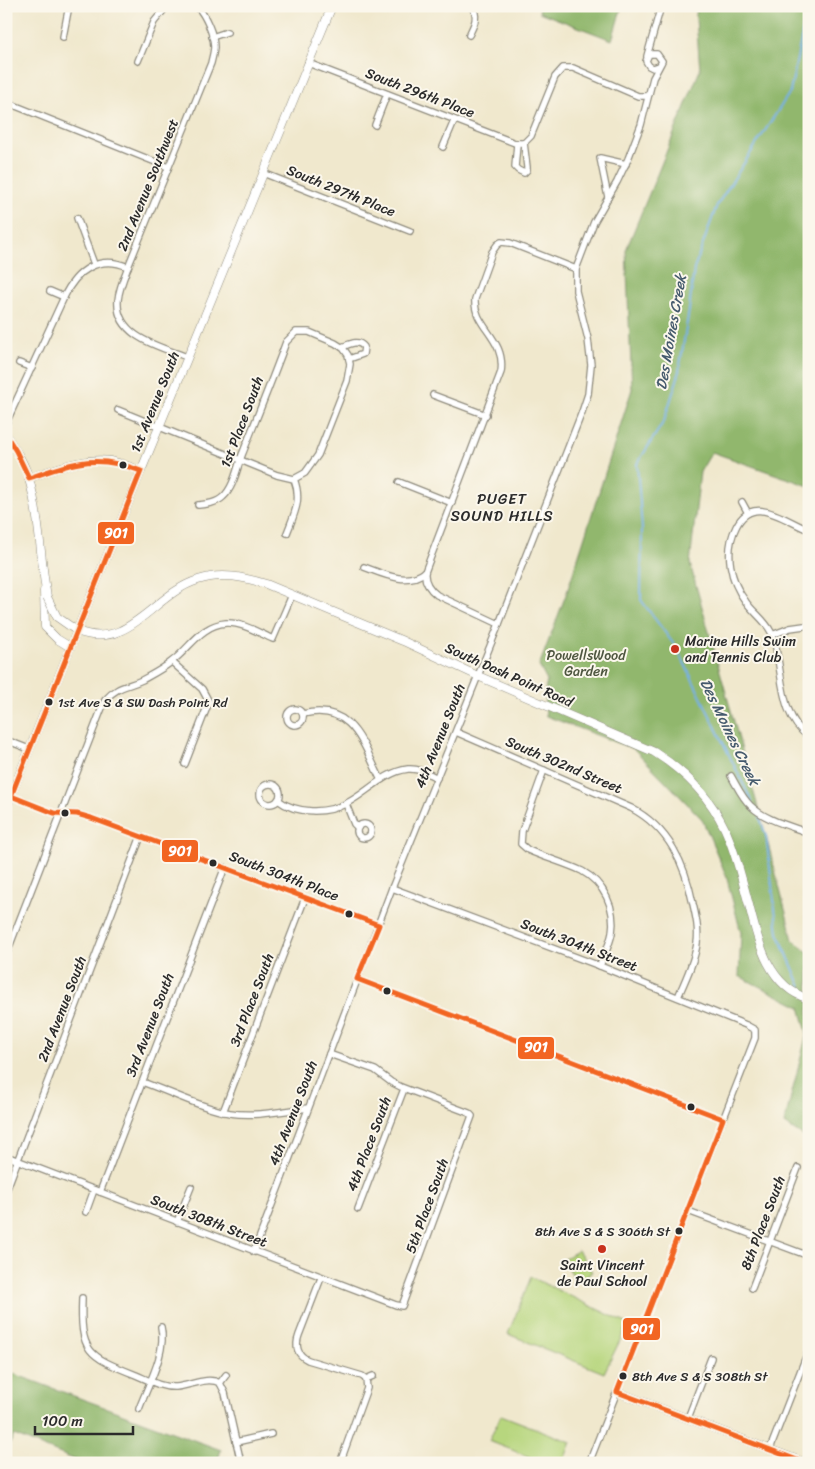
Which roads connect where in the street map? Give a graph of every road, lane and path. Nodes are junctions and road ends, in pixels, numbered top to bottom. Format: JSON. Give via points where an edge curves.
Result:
{"nodes":[{"id":1,"x":67,"y":6,"type":"edge"},
{"id":2,"x":167,"y":6,"type":"edge"},
{"id":3,"x":197,"y":6,"type":"edge"},
{"id":4,"x":332,"y":6,"type":"edge"},
{"id":5,"x":472,"y":6,"type":"edge"},
{"id":6,"x":661,"y":6,"type":"edge"},
{"id":7,"x":227,"y":32,"type":"dead end"},
{"id":8,"x":469,"y":35,"type":"dead end"},
{"id":9,"x":63,"y":37,"type":"dead end"},
{"id":10,"x":212,"y":37,"type":"junction"},
{"id":11,"x":652,"y":38,"type":"junction"},
{"id":12,"x":657,"y":54,"type":"junction"},
{"id":13,"x":647,"y":56,"type":"junction"},
{"id":14,"x":138,"y":61,"type":"dead end"},
{"id":15,"x":308,"y":63,"type":"junction"},
{"id":16,"x":649,"y":66,"type":"junction"},
{"id":17,"x":659,"y":66,"type":"junction"},
{"id":18,"x":653,"y":78,"type":"junction"},
{"id":19,"x":387,"y":94,"type":"junction"},
{"id":20,"x":649,"y":94,"type":"junction"},
{"id":21,"x":6,"y":102,"type":"edge"},
{"id":22,"x":454,"y":120,"type":"junction"},
{"id":23,"x":375,"y":125,"type":"dead end"},
{"id":24,"x":443,"y":146,"type":"dead end"},
{"id":25,"x":626,"y":164,"type":"junction"},
{"id":26,"x":168,"y":167,"type":"junction"},
{"id":27,"x":263,"y":173,"type":"junction"},
{"id":28,"x":608,"y":197,"type":"junction"},
{"id":29,"x":77,"y":218,"type":"dead end"},
{"id":30,"x":410,"y":231,"type":"dead end"},
{"id":31,"x":94,"y":264,"type":"junction"},
{"id":32,"x":128,"y":266,"type":"junction"},
{"id":33,"x":576,"y":269,"type":"junction"},
{"id":34,"x":50,"y":291,"type":"dead end"},
{"id":35,"x":64,"y":296,"type":"junction"},
{"id":36,"x":342,"y":347,"type":"junction"},
{"id":37,"x":187,"y":357,"type":"junction"},
{"id":38,"x":348,"y":357,"type":"junction"},
{"id":39,"x":19,"y":363,"type":"dead end"},
{"id":40,"x":32,"y":368,"type":"junction"},
{"id":41,"x":433,"y":396,"type":"dead end"},
{"id":42,"x":118,"y":410,"type":"dead end"},
{"id":43,"x":486,"y":415,"type":"junction"},
{"id":44,"x":6,"y":423,"type":"edge"},
{"id":45,"x":159,"y":427,"type":"junction"},
{"id":46,"x":6,"y":435,"type":"edge"},
{"id":47,"x":240,"y":460,"type":"junction"},
{"id":48,"x":141,"y":471,"type":"junction"},
{"id":49,"x":29,"y":478,"type":"junction"},
{"id":50,"x":294,"y":479,"type":"junction"},
{"id":51,"x":399,"y":482,"type":"dead end"},
{"id":52,"x":452,"y":502,"type":"junction"},
{"id":53,"x":742,"y":502,"type":"dead end"},
{"id":54,"x":198,"y":505,"type":"dead end"},
{"id":55,"x":748,"y":512,"type":"junction"},
{"id":56,"x":809,"y":530,"type":"edge"},
{"id":57,"x":287,"y":532,"type":"dead end"},
{"id":58,"x":364,"y":567,"type":"dead end"},
{"id":59,"x":425,"y":572,"type":"junction"},
{"id":60,"x":44,"y":577,"type":"junction"},
{"id":61,"x":292,"y":596,"type":"junction"},
{"id":62,"x":500,"y":624,"type":"junction"},
{"id":63,"x":804,"y":626,"type":"dead end"},
{"id":64,"x":772,"y":635,"type":"junction"},
{"id":65,"x":70,"y":647,"type":"junction"},
{"id":66,"x":172,"y":662,"type":"junction"},
{"id":67,"x":478,"y":676,"type":"junction"},
{"id":68,"x":303,"y":714,"type":"dead end"},
{"id":69,"x":456,"y":732,"type":"junction"},
{"id":70,"x":809,"y":737,"type":"edge"},
{"id":71,"x":6,"y":740,"type":"edge"},
{"id":72,"x":29,"y":749,"type":"junction"},
{"id":73,"x":185,"y":764,"type":"dead end"},
{"id":74,"x":544,"y":770,"type":"junction"},
{"id":75,"x":731,"y":776,"type":"dead end"},
{"id":76,"x":437,"y":778,"type":"junction"},
{"id":77,"x":381,"y":780,"type":"junction"},
{"id":78,"x":11,"y":796,"type":"junction"},
{"id":79,"x":278,"y":800,"type":"dead end"},
{"id":80,"x":346,"y":804,"type":"junction"},
{"id":81,"x":6,"y":808,"type":"edge"},
{"id":82,"x":61,"y":814,"type":"junction"},
{"id":83,"x":358,"y":828,"type":"dead end"},
{"id":84,"x":809,"y":833,"type":"edge"},
{"id":85,"x":141,"y":836,"type":"junction"},
{"id":86,"x":225,"y":867,"type":"junction"},
{"id":87,"x":392,"y":888,"type":"junction"},
{"id":88,"x":305,"y":898,"type":"junction"},
{"id":89,"x":379,"y":925,"type":"junction"},
{"id":90,"x":6,"y":955,"type":"edge"},
{"id":91,"x":600,"y":966,"type":"junction"},
{"id":92,"x":357,"y":979,"type":"junction"},
{"id":93,"x":678,"y":998,"type":"junction"},
{"id":94,"x":809,"y":999,"type":"edge"},
{"id":95,"x":329,"y":1054,"type":"junction"},
{"id":96,"x":142,"y":1082,"type":"junction"},
{"id":97,"x":404,"y":1088,"type":"junction"},
{"id":98,"x":308,"y":1108,"type":"junction"},
{"id":99,"x":223,"y":1112,"type":"junction"},
{"id":100,"x":723,"y":1119,"type":"junction"},
{"id":101,"x":6,"y":1156,"type":"edge"},
{"id":102,"x":18,"y":1160,"type":"junction"},
{"id":103,"x":798,"y":1168,"type":"dead end"},
{"id":104,"x":191,"y":1187,"type":"dead end"},
{"id":105,"x":6,"y":1191,"type":"edge"},
{"id":106,"x":97,"y":1191,"type":"junction"},
{"id":107,"x":358,"y":1209,"type":"dead end"},
{"id":108,"x":688,"y":1211,"type":"junction"},
{"id":109,"x":86,"y":1212,"type":"dead end"},
{"id":110,"x":178,"y":1222,"type":"junction"},
{"id":111,"x":770,"y":1242,"type":"junction"},
{"id":112,"x":254,"y":1252,"type":"junction"},
{"id":113,"x":809,"y":1256,"type":"edge"},
{"id":114,"x":322,"y":1278,"type":"junction"},
{"id":115,"x":752,"y":1288,"type":"dead end"},
{"id":116,"x":82,"y":1298,"type":"dead end"},
{"id":117,"x":403,"y":1305,"type":"joint"},
{"id":118,"x":161,"y":1327,"type":"dead end"},
{"id":119,"x":809,"y":1349,"type":"edge"},
{"id":120,"x":711,"y":1358,"type":"dead end"},
{"id":121,"x":226,"y":1375,"type":"dead end"},
{"id":122,"x":373,"y":1376,"type":"dead end"},
{"id":123,"x":366,"y":1379,"type":"junction"},
{"id":124,"x":150,"y":1381,"type":"junction"},
{"id":125,"x":220,"y":1383,"type":"junction"},
{"id":126,"x":617,"y":1392,"type":"junction"},
{"id":127,"x":139,"y":1409,"type":"dead end"},
{"id":128,"x":688,"y":1418,"type":"junction"},
{"id":129,"x":271,"y":1434,"type":"dead end"},
{"id":130,"x":236,"y":1442,"type":"junction"},
{"id":131,"x":770,"y":1449,"type":"junction"},
{"id":132,"x":241,"y":1463,"type":"edge"},
{"id":133,"x":340,"y":1463,"type":"edge"},
{"id":134,"x":589,"y":1463,"type":"edge"},
{"id":135,"x":806,"y":1463,"type":"edge"}],
"edges":[{"from":1,"to":9,"type":"street"},
{"from":2,"to":14,"type":"street","via":[[154,22]]},
{"from":3,"to":10,"type":"street","name":"2nd Avenue Southwest"},
{"from":4,"to":15,"type":"main road","name":"1st Avenue South"},
{"from":5,"to":8,"type":"street","via":[[476,18]]},
{"from":6,"to":11,"type":"street"},
{"from":7,"to":10,"type":"street"},
{"from":10,"to":26,"type":"street","name":"2nd Avenue Southwest","via":[[211,63]]},
{"from":11,"to":12,"type":"street","via":[[651,44]]},
{"from":11,"to":13,"type":"street"},
{"from":12,"to":13,"type":"street"},
{"from":12,"to":17,"type":"street","via":[[661,58]]},
{"from":13,"to":16,"type":"street"},
{"from":15,"to":19,"type":"street","name":"South 296th Place"},
{"from":15,"to":27,"type":"main road","name":"1st Avenue South"},
{"from":16,"to":17,"type":"street"},
{"from":16,"to":18,"type":"street"},
{"from":17,"to":18,"type":"street","name":"4th Avenue South"},
{"from":18,"to":20,"type":"street","name":"4th Avenue South"},
{"from":19,"to":22,"type":"street","name":"South 296th Place"},
{"from":19,"to":23,"type":"street"},
{"from":20,"to":22,"type":"street","name":"South 296th Place","via":[[632,94],[566,67],[560,70],[551,86],[531,136],[520,144]]},
{"from":20,"to":25,"type":"street","name":"4th Avenue South"},
{"from":21,"to":26,"type":"street"},
{"from":22,"to":24,"type":"street"},
{"from":25,"to":28,"type":"street","name":"4th Avenue South"},
{"from":25,"to":28,"type":"street","via":[[600,158]]},
{"from":26,"to":32,"type":"street","name":"2nd Avenue Southwest"},
{"from":27,"to":30,"type":"street","name":"South 297th Place"},
{"from":27,"to":37,"type":"main road","name":"1st Avenue South"},
{"from":28,"to":33,"type":"street","name":"4th Avenue South","via":[[589,232]]},
{"from":29,"to":31,"type":"street"},
{"from":31,"to":32,"type":"street","name":"2nd Avenue Southwest","via":[[114,262]]},
{"from":31,"to":35,"type":"street","via":[[79,274]]},
{"from":32,"to":37,"type":"street","via":[[118,298],[123,322],[143,340]]},
{"from":33,"to":43,"type":"street","via":[[506,242],[499,243],[492,252],[475,299],[478,316],[496,343],[502,361]]},
{"from":33,"to":62,"type":"street","name":"4th Avenue South","via":[[577,300],[590,352],[588,394]]},
{"from":34,"to":35,"type":"street"},
{"from":35,"to":40,"type":"street"},
{"from":36,"to":38,"type":"street"},
{"from":36,"to":38,"type":"street","via":[[356,342],[364,346],[363,354]]},
{"from":36,"to":47,"type":"street","name":"1st Place South","via":[[309,332],[296,332],[291,336]]},
{"from":37,"to":45,"type":"main road","name":"1st Avenue South"},
{"from":38,"to":50,"type":"street","via":[[350,370],[347,381],[318,455],[305,473]]},
{"from":39,"to":40,"type":"street"},
{"from":40,"to":44,"type":"street"},
{"from":41,"to":43,"type":"street"},
{"from":42,"to":45,"type":"street"},
{"from":43,"to":52,"type":"street"},
{"from":45,"to":47,"type":"street"},
{"from":45,"to":48,"type":"main road","name":"1st Avenue South"},
{"from":46,"to":49,"type":"main road"},
{"from":47,"to":50,"type":"street"},
{"from":47,"to":54,"type":"street","name":"1st Place South","via":[[225,496]]},
{"from":48,"to":49,"type":"main road","via":[[108,461],[87,462]]},
{"from":48,"to":65,"type":"main road","name":"1st Avenue South"},
{"from":49,"to":60,"type":"main road"},
{"from":50,"to":57,"type":"street","via":[[298,500]]},
{"from":51,"to":52,"type":"street"},
{"from":52,"to":59,"type":"street"},
{"from":53,"to":55,"type":"street"},
{"from":55,"to":56,"type":"street","via":[[767,512]]},
{"from":55,"to":64,"type":"street","via":[[732,536],[729,551],[731,569],[745,601],[764,620]]},
{"from":58,"to":59,"type":"street","via":[[405,579]]},
{"from":59,"to":62,"type":"street","via":[[431,591]]},
{"from":60,"to":61,"type":"main road","name":"South Dash Point Road","bridge":true,"via":[[47,597],[57,617],[77,631],[96,636],[113,634],[134,623],[173,591],[199,579],[229,576],[248,579]]},
{"from":60,"to":65,"type":"main road","via":[[45,627]]},
{"from":61,"to":66,"type":"street","via":[[273,638],[238,624],[213,625]]},
{"from":61,"to":67,"type":"main road","name":"South Dash Point Road","via":[[403,641]]},
{"from":62,"to":67,"type":"street","name":"4th Avenue South"},
{"from":63,"to":64,"type":"street"},
{"from":64,"to":70,"type":"street","via":[[785,699],[799,729]]},
{"from":65,"to":72,"type":"main road","name":"1st Avenue South"},
{"from":66,"to":73,"type":"street","via":[[202,689],[209,702]]},
{"from":66,"to":82,"type":"street","via":[[142,680],[112,691],[105,700]]},
{"from":67,"to":69,"type":"street","name":"4th Avenue South"},
{"from":67,"to":94,"type":"main road","name":"South Dash Point Road","via":[[654,752],[690,781],[717,815],[730,840],[754,928],[770,968],[784,986]]},
{"from":68,"to":77,"type":"street","via":[[326,711],[346,721],[360,739]]},
{"from":69,"to":74,"type":"street","name":"South 302nd Street"},
{"from":69,"to":76,"type":"street","name":"4th Avenue South"},
{"from":71,"to":72,"type":"street"},
{"from":72,"to":78,"type":"main road","name":"1st Avenue South"},
{"from":74,"to":91,"type":"street","via":[[524,825],[521,844],[597,882],[606,896],[613,920]]},
{"from":74,"to":93,"type":"street","name":"South 302nd Street","via":[[631,808],[650,819],[671,842],[690,889],[697,925],[694,956]]},
{"from":75,"to":84,"type":"street","via":[[754,810]]},
{"from":76,"to":77,"type":"street","via":[[414,769]]},
{"from":76,"to":87,"type":"street","name":"4th Avenue South"},
{"from":77,"to":80,"type":"street"},
{"from":78,"to":81,"type":"main road","name":"1st Avenue South"},
{"from":78,"to":82,"type":"street","name":"South 304th Place"},
{"from":79,"to":80,"type":"street","via":[[307,811]]},
{"from":80,"to":83,"type":"street"},
{"from":82,"to":85,"type":"street","name":"South 304th Place","via":[[77,814]]},
{"from":82,"to":90,"type":"street"},
{"from":85,"to":86,"type":"street","name":"South 304th Place"},
{"from":85,"to":102,"type":"street","name":"2nd Avenue South"},
{"from":86,"to":88,"type":"street","name":"South 304th Place"},
{"from":86,"to":96,"type":"street","name":"3rd Avenue South"},
{"from":87,"to":89,"type":"street","name":"4th Avenue South"},
{"from":87,"to":91,"type":"street","name":"South 304th Street"},
{"from":88,"to":89,"type":"street","name":"South 304th Place"},
{"from":88,"to":99,"type":"street","name":"3rd Place South"},
{"from":89,"to":92,"type":"street","name":"4th Avenue South"},
{"from":91,"to":93,"type":"street","name":"South 304th Street"},
{"from":92,"to":95,"type":"street","name":"4th Avenue South"},
{"from":92,"to":100,"type":"street"},
{"from":93,"to":100,"type":"street","name":"South 304th Street","via":[[755,1030],[755,1038]]},
{"from":95,"to":97,"type":"street","via":[[375,1070]]},
{"from":95,"to":98,"type":"street","name":"4th Avenue South"},
{"from":96,"to":99,"type":"street"},
{"from":96,"to":106,"type":"street","name":"3rd Avenue South"},
{"from":97,"to":107,"type":"street","name":"4th Place South"},
{"from":97,"to":117,"type":"street","name":"5th Place South","via":[[472,1115]]},
{"from":98,"to":99,"type":"street","via":[[248,1114]]},
{"from":98,"to":112,"type":"street","name":"4th Avenue South"},
{"from":100,"to":108,"type":"street"},
{"from":101,"to":102,"type":"street","name":"South 308th Street"},
{"from":102,"to":105,"type":"street","name":"2nd Avenue South"},
{"from":102,"to":106,"type":"street","name":"South 308th Street"},
{"from":103,"to":111,"type":"street","name":"8th Place South"},
{"from":104,"to":110,"type":"street"},
{"from":106,"to":109,"type":"street","name":"3rd Avenue South"},
{"from":106,"to":110,"type":"street","name":"South 308th Street"},
{"from":108,"to":111,"type":"street"},
{"from":108,"to":126,"type":"street"},
{"from":110,"to":112,"type":"street","name":"South 308th Street"},
{"from":111,"to":113,"type":"street"},
{"from":111,"to":115,"type":"street","name":"8th Place South"},
{"from":112,"to":114,"type":"street","name":"South 308th Street"},
{"from":114,"to":117,"type":"street","name":"South 308th Street"},
{"from":114,"to":123,"type":"street","via":[[300,1332],[297,1349],[308,1360]]},
{"from":116,"to":124,"type":"street","via":[[84,1349],[102,1361]]},
{"from":118,"to":124,"type":"street","via":[[162,1348]]},
{"from":119,"to":131,"type":"street"},
{"from":120,"to":128,"type":"street"},
{"from":121,"to":125,"type":"street"},
{"from":122,"to":123,"type":"street"},
{"from":123,"to":133,"type":"street","via":[[367,1388]]},
{"from":124,"to":125,"type":"street","via":[[175,1387],[209,1380]]},
{"from":124,"to":127,"type":"street"},
{"from":125,"to":130,"type":"street","via":[[226,1393]]},
{"from":126,"to":128,"type":"main road"},
{"from":126,"to":134,"type":"street"},
{"from":128,"to":131,"type":"main road"},
{"from":129,"to":130,"type":"street"},
{"from":130,"to":132,"type":"street"},
{"from":131,"to":135,"type":"main road"}]}
